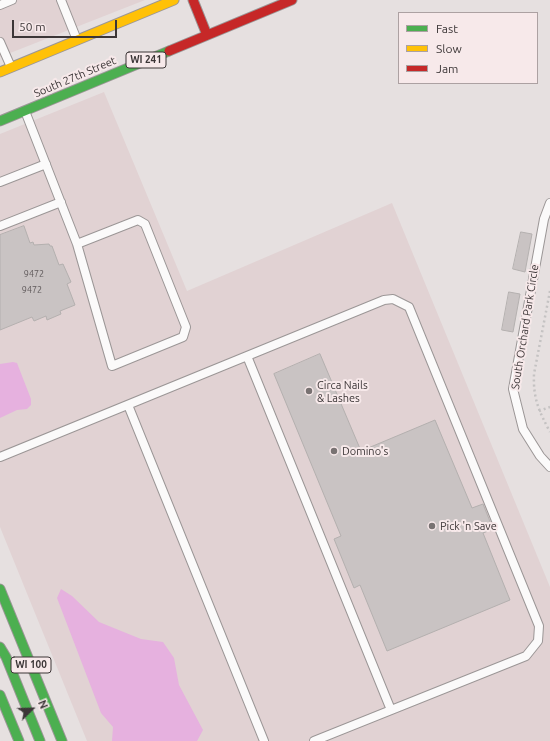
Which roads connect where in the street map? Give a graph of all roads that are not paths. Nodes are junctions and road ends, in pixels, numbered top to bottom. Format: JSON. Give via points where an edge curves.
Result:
{"nodes":[{"id":1,"x":12,"y":0,"type":"edge"},
{"id":2,"x":61,"y":0,"type":"edge"},
{"id":3,"x":174,"y":0,"type":"edge"},
{"id":4,"x":193,"y":0,"type":"edge"},
{"id":5,"x":292,"y":0,"type":"edge"},
{"id":6,"x":0,"y":5,"type":"edge"},
{"id":7,"x":207,"y":35,"type":"junction"},
{"id":8,"x":77,"y":40,"type":"junction"},
{"id":9,"x":0,"y":42,"type":"edge"},
{"id":10,"x":11,"y":67,"type":"junction"},
{"id":11,"x":0,"y":72,"type":"edge"},
{"id":12,"x":25,"y":111,"type":"junction"},
{"id":13,"x":0,"y":121,"type":"edge"},
{"id":14,"x":46,"y":164,"type":"junction"},
{"id":15,"x":0,"y":182,"type":"edge"},
{"id":16,"x":61,"y":202,"type":"junction"},
{"id":17,"x":550,"y":203,"type":"edge"},
{"id":18,"x":0,"y":226,"type":"edge"},
{"id":19,"x":77,"y":244,"type":"junction"},
{"id":20,"x":247,"y":356,"type":"junction"},
{"id":21,"x":128,"y":405,"type":"junction"},
{"id":22,"x":0,"y":457,"type":"edge"},
{"id":23,"x":550,"y":467,"type":"edge"},
{"id":24,"x":0,"y":589,"type":"edge"},
{"id":25,"x":0,"y":611,"type":"edge"},
{"id":26,"x":0,"y":647,"type":"edge"},
{"id":27,"x":25,"y":649,"type":"junction"},
{"id":28,"x":0,"y":695,"type":"edge"},
{"id":29,"x":391,"y":710,"type":"junction"},
{"id":30,"x":19,"y":741,"type":"edge"},
{"id":31,"x":40,"y":741,"type":"edge"},
{"id":32,"x":62,"y":741,"type":"edge"},
{"id":33,"x":264,"y":741,"type":"edge"},
{"id":34,"x":314,"y":741,"type":"edge"}],
"edges":[{"from":1,"to":6,"type":"lane"},
{"from":2,"to":8,"type":"lane"},
{"from":3,"to":8,"type":"main road"},
{"from":4,"to":7,"type":"main road"},
{"from":5,"to":7,"type":"main road","name":"South 27th Street","number":"WI 241"},
{"from":7,"to":12,"type":"main road","name":"South 27th Street","number":"WI 241"},
{"from":8,"to":10,"type":"main road"},
{"from":9,"to":10,"type":"lane"},
{"from":10,"to":11,"type":"main road"},
{"from":12,"to":13,"type":"main road","name":"South 27th Street","number":"WI 241"},
{"from":12,"to":14,"type":"lane"},
{"from":14,"to":15,"type":"lane"},
{"from":14,"to":16,"type":"lane"},
{"from":16,"to":18,"type":"lane"},
{"from":16,"to":19,"type":"lane"},
{"from":17,"to":23,"type":"lane","name":"South Orchard Park Circle","via":[[544,219],[513,389],[523,429]]},
{"from":19,"to":19,"type":"lane","via":[[112,366],[183,337],[186,327],[145,224],[138,220]]},
{"from":20,"to":21,"type":"lane"},
{"from":20,"to":29,"type":"lane"},
{"from":20,"to":29,"type":"lane","via":[[384,300],[393,299],[409,307],[415,321],[539,626],[538,641],[526,656]]},
{"from":21,"to":22,"type":"lane"},
{"from":21,"to":33,"type":"lane"},
{"from":24,"to":27,"type":"main road","number":"WI 100"},
{"from":25,"to":27,"type":"main road"},
{"from":26,"to":31,"type":"main road"},
{"from":27,"to":32,"type":"main road","number":"WI 100"},
{"from":28,"to":30,"type":"main road"},
{"from":29,"to":34,"type":"lane"}]}
